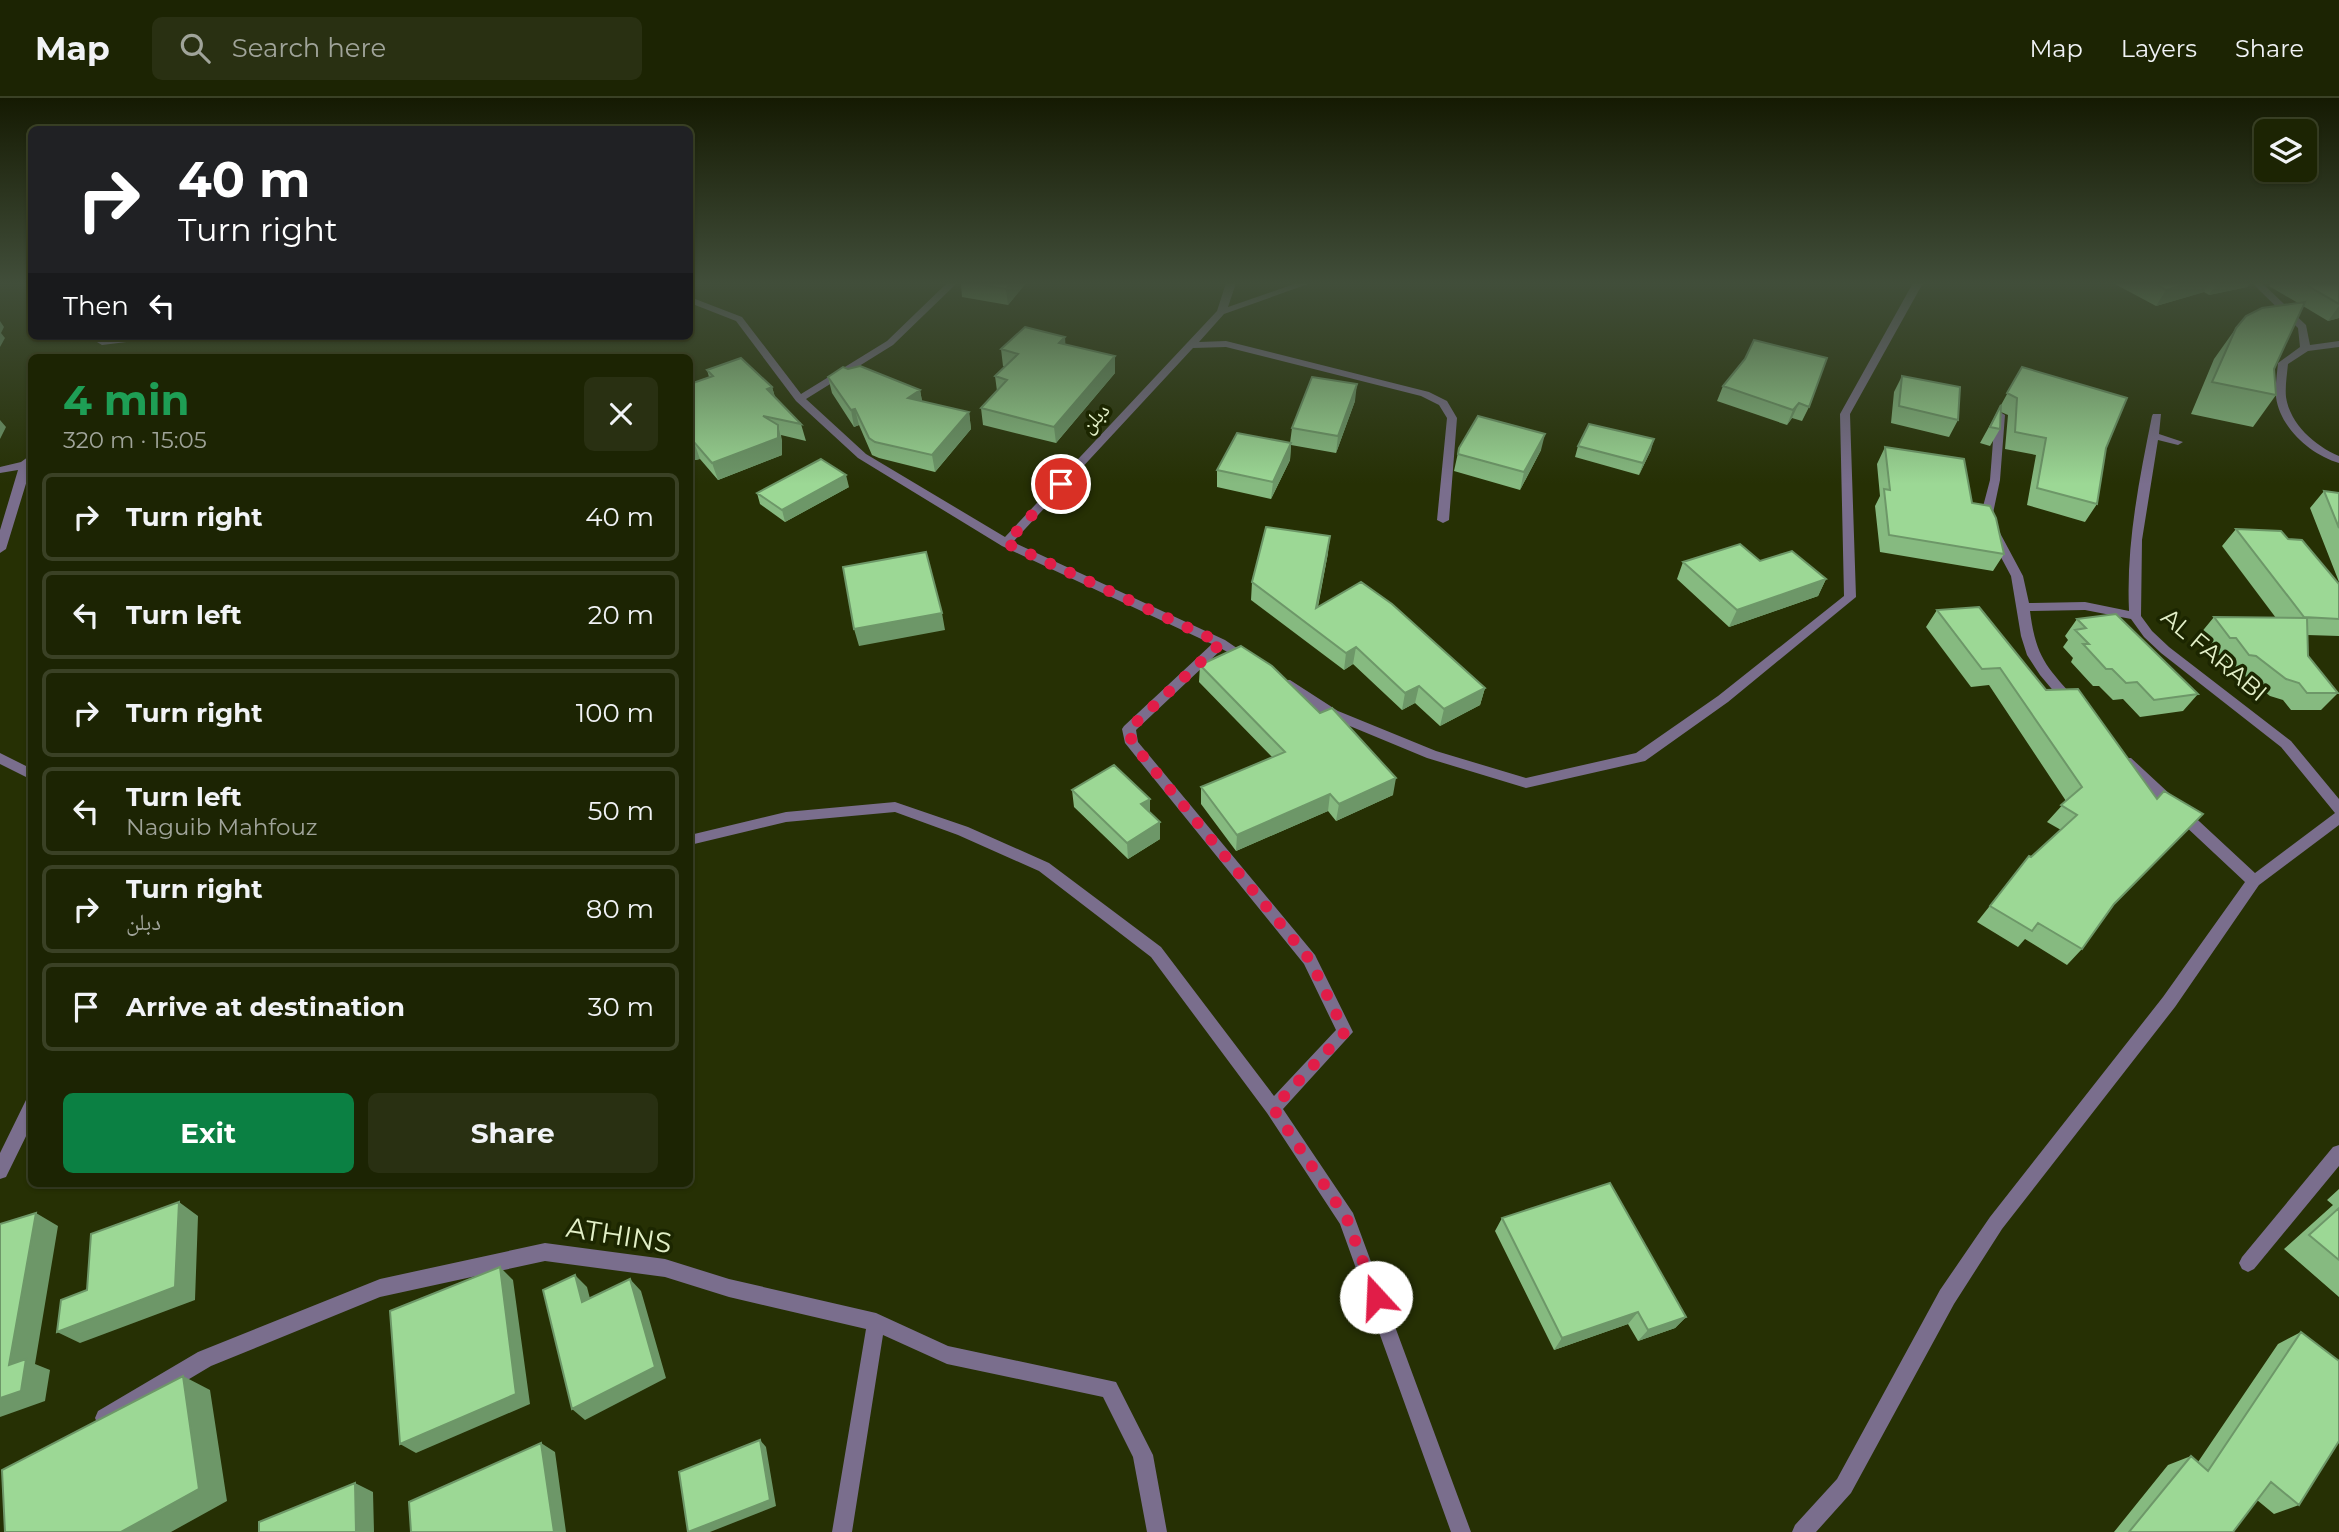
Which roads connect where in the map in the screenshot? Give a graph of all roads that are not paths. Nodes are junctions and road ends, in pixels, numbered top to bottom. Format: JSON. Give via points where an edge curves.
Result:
{"nodes":[{"id":1,"x":99,"y":350,"type":"edge"},
{"id":2,"x":762,"y":350,"type":"edge"},
{"id":3,"x":879,"y":350,"type":"edge"},
{"id":4,"x":1184,"y":350,"type":"edge"},
{"id":5,"x":1250,"y":350,"type":"edge"},
{"id":6,"x":1881,"y":350,"type":"edge"},
{"id":7,"x":2302,"y":350,"type":"edge"},
{"id":8,"x":97,"y":354,"type":"dead end"},
{"id":9,"x":800,"y":400,"type":"junction"},
{"id":10,"x":2000,"y":415,"type":"edge"},
{"id":11,"x":2157,"y":416,"type":"dead end"},
{"id":12,"x":2154,"y":436,"type":"junction"},
{"id":13,"x":2178,"y":442,"type":"dead end"},
{"id":14,"x":2339,"y":460,"type":"edge"},
{"id":15,"x":28,"y":461,"type":"edge"},
{"id":16,"x":0,"y":470,"type":"edge"},
{"id":17,"x":1443,"y":520,"type":"dead end"},
{"id":18,"x":1006,"y":543,"type":"junction"},
{"id":19,"x":0,"y":549,"type":"edge"},
{"id":20,"x":2025,"y":607,"type":"junction"},
{"id":21,"x":2135,"y":616,"type":"junction"},
{"id":22,"x":1221,"y":643,"type":"junction"},
{"id":23,"x":1255,"y":664,"type":"edge"},
{"id":24,"x":1277,"y":678,"type":"edge"},
{"id":25,"x":2081,"y":715,"type":"edge"},
{"id":26,"x":2120,"y":757,"type":"edge"},
{"id":27,"x":0,"y":758,"type":"edge"},
{"id":28,"x":28,"y":773,"type":"edge"},
{"id":29,"x":2339,"y":809,"type":"edge"},
{"id":30,"x":2339,"y":817,"type":"edge"},
{"id":31,"x":693,"y":839,"type":"edge"},
{"id":32,"x":2254,"y":881,"type":"junction"},
{"id":33,"x":1273,"y":1108,"type":"junction"},
{"id":34,"x":28,"y":1113,"type":"edge"},
{"id":35,"x":2339,"y":1153,"type":"edge"},
{"id":36,"x":0,"y":1171,"type":"edge"},
{"id":37,"x":2248,"y":1263,"type":"dead end"},
{"id":38,"x":876,"y":1322,"type":"junction"},
{"id":39,"x":85,"y":1430,"type":"edge"},
{"id":40,"x":842,"y":1532,"type":"edge"},
{"id":41,"x":1157,"y":1532,"type":"edge"},
{"id":42,"x":1461,"y":1532,"type":"edge"},
{"id":43,"x":1802,"y":1532,"type":"edge"}],
"edges":[{"from":1,"to":8,"type":"street"},
{"from":2,"to":9,"type":"street"},
{"from":3,"to":9,"type":"street"},
{"from":4,"to":18,"type":"street","name":"دبلن"},
{"from":5,"to":17,"type":"street","via":[[1425,394],[1443,403],[1452,418]]},
{"from":6,"to":24,"type":"street","via":[[1845,414],[1850,597],[1723,699],[1640,757],[1526,783],[1432,755],[1345,719]]},
{"from":7,"to":14,"type":"street","via":[[2283,363],[2281,399],[2288,420],[2305,438]]},
{"from":9,"to":18,"type":"street","via":[[862,456]]},
{"from":10,"to":20,"type":"street","via":[[1995,481],[1986,518],[2016,575]]},
{"from":11,"to":12,"type":"street"},
{"from":12,"to":13,"type":"street"},
{"from":12,"to":21,"type":"street","via":[[2135,529]]},
{"from":15,"to":16,"type":"street"},
{"from":15,"to":19,"type":"street"},
{"from":18,"to":22,"type":"street"},
{"from":20,"to":21,"type":"street","name":"AL FARABI","via":[[2085,606]]},
{"from":20,"to":25,"type":"street","via":[[2033,653]]},
{"from":21,"to":29,"type":"street","name":"AL FARABI","via":[[2165,650],[2286,744]]},
{"from":22,"to":23,"type":"street"},
{"from":22,"to":33,"type":"street","via":[[1129,729],[1132,743],[1310,960],[1345,1032]]},
{"from":26,"to":32,"type":"street"},
{"from":27,"to":28,"type":"street"},
{"from":30,"to":32,"type":"street"},
{"from":31,"to":33,"type":"street","via":[[786,817],[895,807],[1044,867],[1156,952]]},
{"from":32,"to":43,"type":"street","via":[[2169,1002],[1996,1223],[1947,1297],[1844,1486]]},
{"from":33,"to":42,"type":"street","via":[[1347,1219]]},
{"from":34,"to":36,"type":"street"},
{"from":35,"to":37,"type":"street"},
{"from":38,"to":39,"type":"street","name":"ATHINS","via":[[729,1289],[665,1268],[545,1252],[380,1288],[205,1359]]},
{"from":38,"to":40,"type":"street"},
{"from":38,"to":41,"type":"street","name":"ATHINS","via":[[947,1355],[1109,1389],[1143,1455]]}]}
